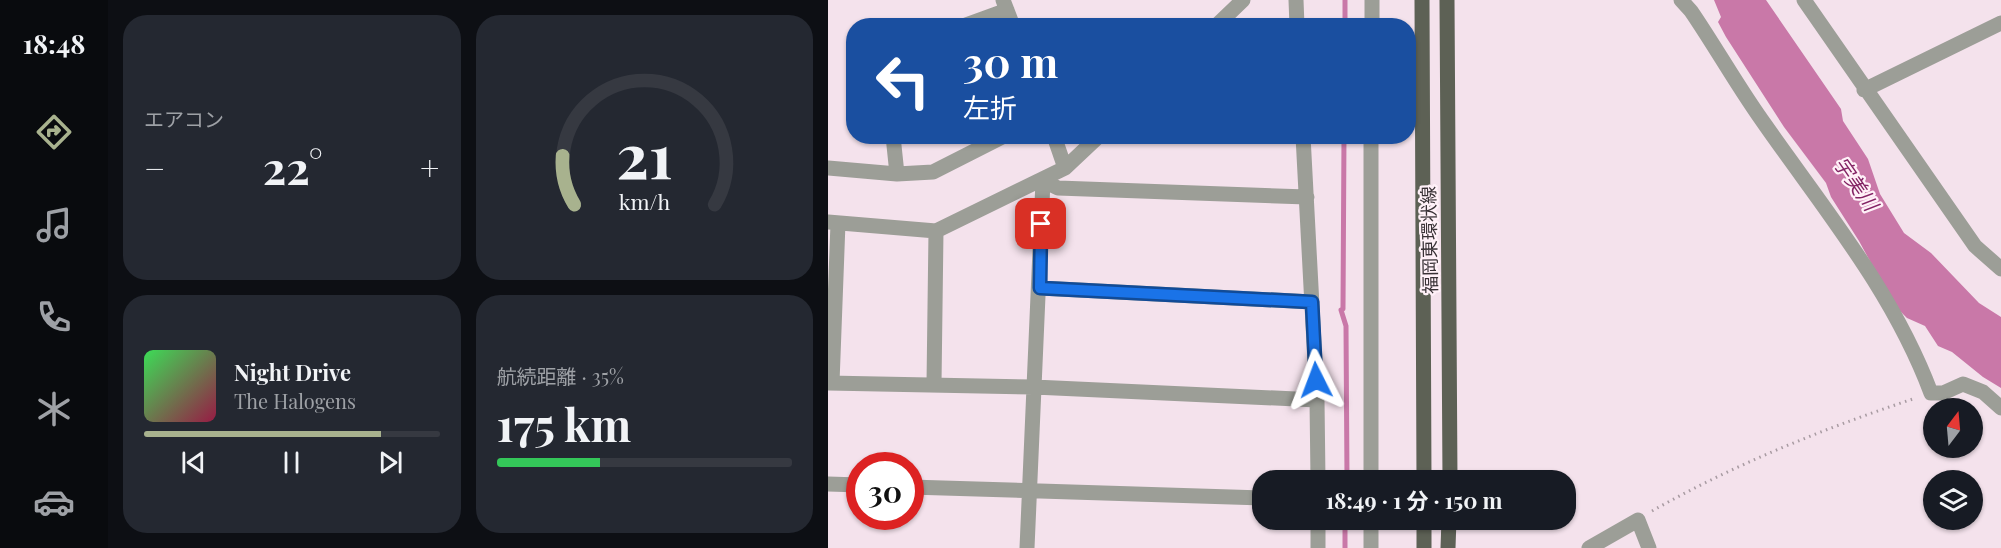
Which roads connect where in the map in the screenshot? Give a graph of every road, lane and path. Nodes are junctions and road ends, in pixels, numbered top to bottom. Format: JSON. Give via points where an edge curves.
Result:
{"nodes":[{"id":1,"x":1244,"y":0,"type":"edge"},
{"id":2,"x":1296,"y":0,"type":"edge"},
{"id":3,"x":1372,"y":0,"type":"edge"},
{"id":4,"x":1422,"y":0,"type":"edge"},
{"id":5,"x":1446,"y":0,"type":"edge"},
{"id":6,"x":1681,"y":0,"type":"edge"},
{"id":7,"x":1804,"y":0,"type":"edge"},
{"id":8,"x":1005,"y":5,"type":"edge"},
{"id":9,"x":979,"y":18,"type":"edge"},
{"id":10,"x":1225,"y":18,"type":"edge"},
{"id":11,"x":1297,"y":18,"type":"edge"},
{"id":12,"x":1372,"y":18,"type":"edge"},
{"id":13,"x":2001,"y":23,"type":"edge"},
{"id":14,"x":1864,"y":90,"type":"junction"},
{"id":15,"x":894,"y":144,"type":"edge"},
{"id":16,"x":988,"y":144,"type":"edge"},
{"id":17,"x":1057,"y":144,"type":"edge"},
{"id":18,"x":1090,"y":144,"type":"edge"},
{"id":19,"x":1304,"y":144,"type":"edge"},
{"id":20,"x":1371,"y":144,"type":"edge"},
{"id":21,"x":828,"y":168,"type":"edge"},
{"id":22,"x":1065,"y":168,"type":"junction"},
{"id":23,"x":897,"y":174,"type":"junction"},
{"id":24,"x":1043,"y":181,"type":"junction"},
{"id":25,"x":1307,"y":197,"type":"junction"},
{"id":26,"x":833,"y":222,"type":"edge"},
{"id":27,"x":936,"y":231,"type":"junction"},
{"id":28,"x":2001,"y":269,"type":"edge"},
{"id":29,"x":1040,"y":288,"type":"junction"},
{"id":30,"x":1312,"y":302,"type":"junction"},
{"id":31,"x":830,"y":383,"type":"edge"},
{"id":32,"x":934,"y":384,"type":"junction"},
{"id":33,"x":1034,"y":387,"type":"junction"},
{"id":34,"x":1931,"y":393,"type":"junction"},
{"id":35,"x":1317,"y":400,"type":"junction"},
{"id":36,"x":2001,"y":408,"type":"edge"},
{"id":37,"x":1318,"y":470,"type":"edge"},
{"id":38,"x":1371,"y":470,"type":"edge"},
{"id":39,"x":1424,"y":470,"type":"edge"},
{"id":40,"x":1450,"y":470,"type":"edge"},
{"id":41,"x":828,"y":484,"type":"edge"},
{"id":42,"x":846,"y":485,"type":"edge"},
{"id":43,"x":924,"y":487,"type":"edge"},
{"id":44,"x":1030,"y":490,"type":"junction"},
{"id":45,"x":1252,"y":498,"type":"edge"},
{"id":46,"x":1638,"y":520,"type":"junction"},
{"id":47,"x":1318,"y":530,"type":"edge"},
{"id":48,"x":1371,"y":530,"type":"edge"},
{"id":49,"x":1424,"y":530,"type":"edge"},
{"id":50,"x":1449,"y":530,"type":"edge"},
{"id":51,"x":1027,"y":548,"type":"edge"},
{"id":52,"x":1318,"y":548,"type":"edge"},
{"id":53,"x":1371,"y":548,"type":"edge"},
{"id":54,"x":1424,"y":548,"type":"edge"},
{"id":55,"x":1448,"y":548,"type":"edge"},
{"id":56,"x":1589,"y":548,"type":"edge"},
{"id":57,"x":1648,"y":548,"type":"edge"}],
"edges":[{"from":1,"to":10,"type":"street"},
{"from":2,"to":11,"type":"street"},
{"from":3,"to":12,"type":"street"},
{"from":4,"to":39,"type":"main road","name":"福岡東環状線"},
{"from":5,"to":40,"type":"main road","name":"福岡東環状線"},
{"from":6,"to":34,"type":"street","via":[[1869,270]]},
{"from":7,"to":14,"type":"street"},
{"from":8,"to":9,"type":"street"},
{"from":13,"to":14,"type":"street"},
{"from":14,"to":28,"type":"street","via":[[1975,246]]},
{"from":15,"to":23,"type":"street"},
{"from":16,"to":23,"type":"street","via":[[933,172]]},
{"from":17,"to":22,"type":"street"},
{"from":18,"to":22,"type":"street"},
{"from":19,"to":25,"type":"street"},
{"from":20,"to":38,"type":"street"},
{"from":21,"to":23,"type":"street"},
{"from":22,"to":24,"type":"street"},
{"from":24,"to":25,"type":"street","via":[[1058,188]]},
{"from":24,"to":27,"type":"street"},
{"from":24,"to":29,"type":"street"},
{"from":25,"to":30,"type":"street"},
{"from":26,"to":27,"type":"street"},
{"from":26,"to":31,"type":"street"},
{"from":27,"to":32,"type":"street"},
{"from":29,"to":30,"type":"street"},
{"from":29,"to":33,"type":"street"},
{"from":30,"to":35,"type":"street"},
{"from":31,"to":32,"type":"street"},
{"from":32,"to":33,"type":"street"},
{"from":33,"to":35,"type":"street"},
{"from":33,"to":44,"type":"street"},
{"from":34,"to":36,"type":"street","via":[[1943,393],[1963,384],[1983,392]]},
{"from":34,"to":46,"type":"path","via":[[1801,439],[1680,495]]},
{"from":35,"to":37,"type":"street"},
{"from":41,"to":42,"type":"street"},
{"from":43,"to":44,"type":"street"},
{"from":44,"to":45,"type":"street"},
{"from":44,"to":51,"type":"street"},
{"from":46,"to":56,"type":"street"},
{"from":46,"to":57,"type":"street"},
{"from":47,"to":52,"type":"street"},
{"from":48,"to":53,"type":"street"},
{"from":49,"to":54,"type":"main road"},
{"from":50,"to":55,"type":"main road"}]}
